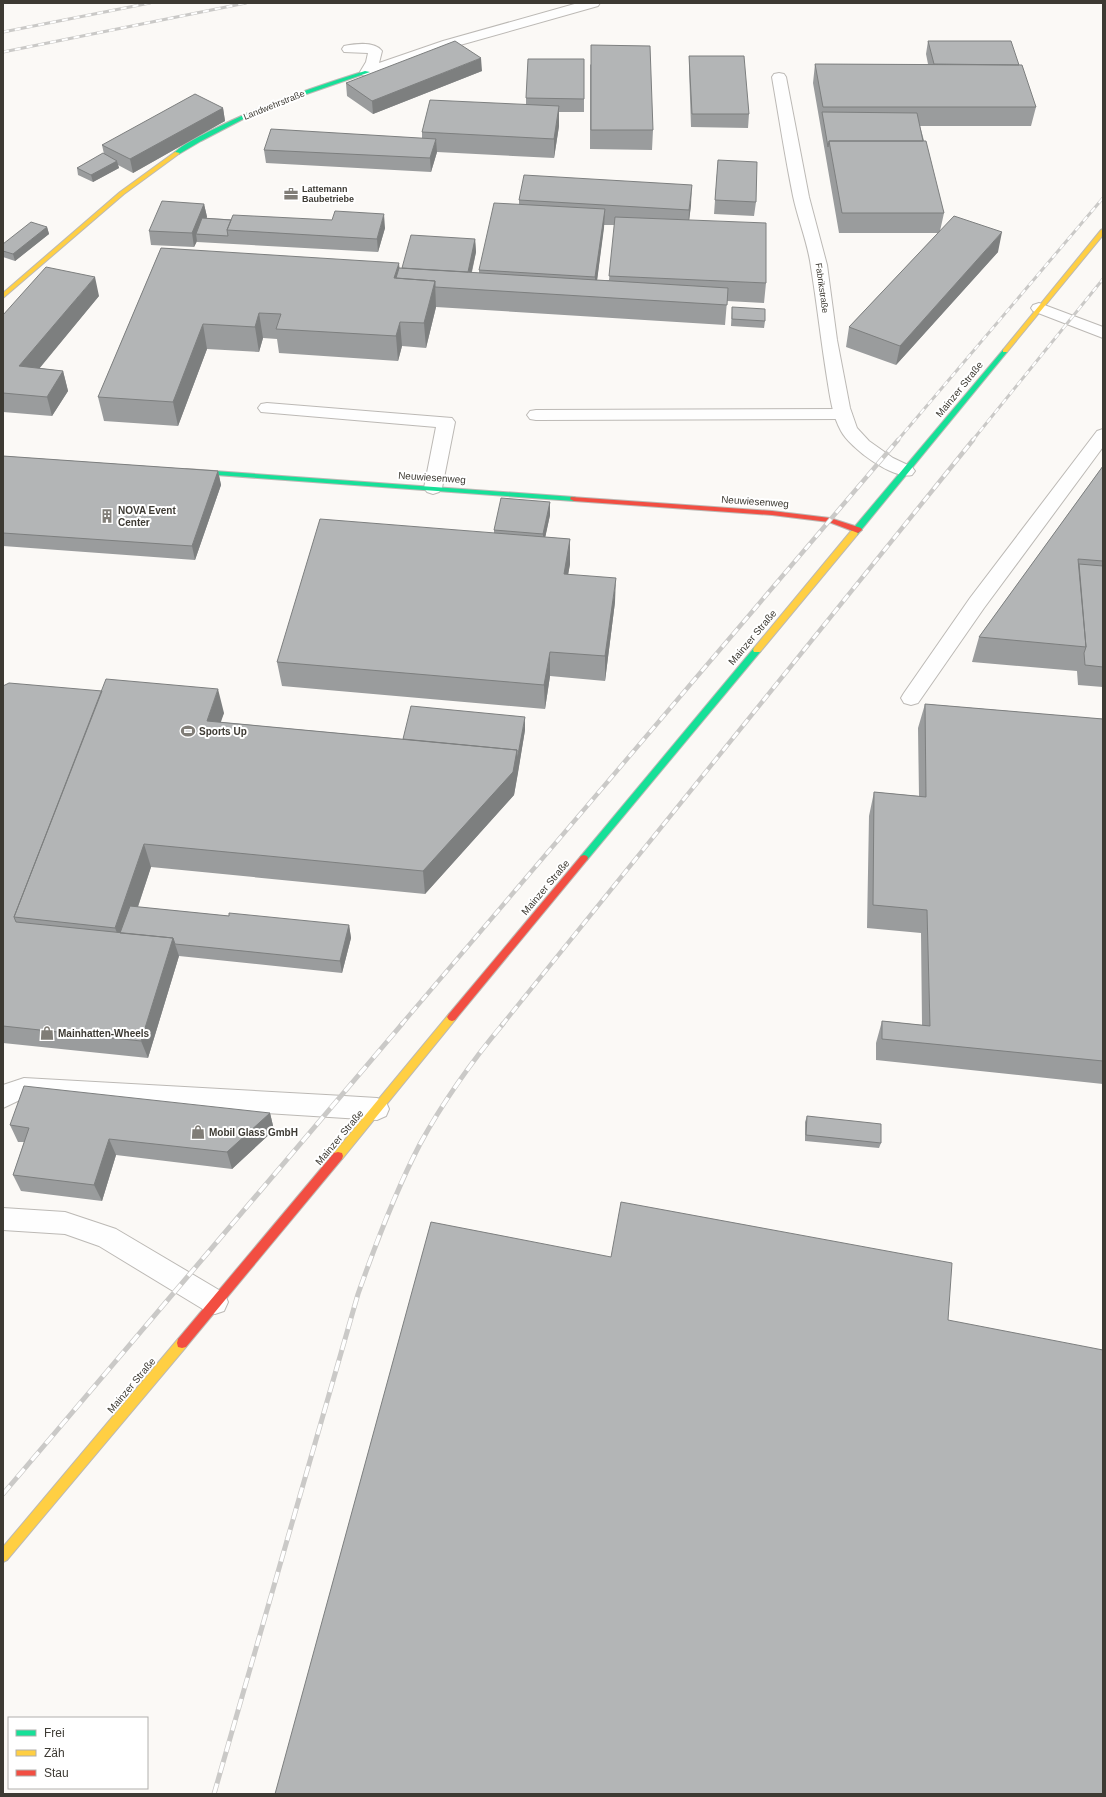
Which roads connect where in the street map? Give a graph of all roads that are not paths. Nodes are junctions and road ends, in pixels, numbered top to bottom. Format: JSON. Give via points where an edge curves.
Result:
{"nodes":[{"id":1,"x":593,"y":3,"type":"edge"},
{"id":2,"x":349,"y":49,"type":"dead end"},
{"id":3,"x":368,"y":72,"type":"junction"},
{"id":4,"x":779,"y":77,"type":"dead end"},
{"id":5,"x":1103,"y":231,"type":"edge"},
{"id":6,"x":3,"y":296,"type":"edge"},
{"id":7,"x":1039,"y":308,"type":"junction"},
{"id":8,"x":1103,"y":333,"type":"edge"},
{"id":9,"x":267,"y":408,"type":"dead end"},
{"id":10,"x":843,"y":414,"type":"junction"},
{"id":11,"x":536,"y":415,"type":"dead end"},
{"id":12,"x":1103,"y":435,"type":"edge"},
{"id":13,"x":181,"y":470,"type":"edge"},
{"id":14,"x":906,"y":471,"type":"junction"},
{"id":15,"x":433,"y":488,"type":"junction"},
{"id":16,"x":858,"y":530,"type":"junction"},
{"id":17,"x":911,"y":698,"type":"dead end"},
{"id":18,"x":3,"y":1098,"type":"edge"},
{"id":19,"x":377,"y":1109,"type":"junction"},
{"id":20,"x":3,"y":1219,"type":"edge"},
{"id":21,"x":215,"y":1302,"type":"junction"},
{"id":22,"x":3,"y":1556,"type":"edge"}],
"edges":[{"from":1,"to":3,"type":"street","name":"Landwehrstraße","via":[[455,42]]},
{"from":2,"to":3,"type":"street","via":[[366,48],[375,51],[374,62]]},
{"from":3,"to":6,"type":"street","name":"Landwehrstraße","via":[[272,104],[199,139],[132,187]]},
{"from":4,"to":10,"type":"street","name":"Fabrikstraße","via":[[801,197],[819,265],[829,340]]},
{"from":5,"to":7,"type":"street","name":"Mainzer Straße"},
{"from":7,"to":8,"type":"street"},
{"from":7,"to":14,"type":"street","name":"Mainzer Straße"},
{"from":9,"to":15,"type":"street","via":[[446,422]]},
{"from":10,"to":11,"type":"street"},
{"from":10,"to":14,"type":"street","name":"Fabrikstraße","via":[[849,430],[863,445],[887,462]]},
{"from":12,"to":17,"type":"street"},
{"from":13,"to":15,"type":"street","name":"Neuwiesenweg"},
{"from":14,"to":16,"type":"street","name":"Mainzer Straße"},
{"from":15,"to":16,"type":"street","name":"Neuwiesenweg","via":[[805,516],[830,520]]},
{"from":16,"to":19,"type":"street","name":"Mainzer Straße","via":[[503,954]]},
{"from":18,"to":19,"type":"street","via":[[24,1088]]},
{"from":19,"to":21,"type":"street","name":"Mainzer Straße"},
{"from":20,"to":21,"type":"street","via":[[65,1223],[107,1236]]},
{"from":21,"to":22,"type":"street","name":"Mainzer Straße"}]}
